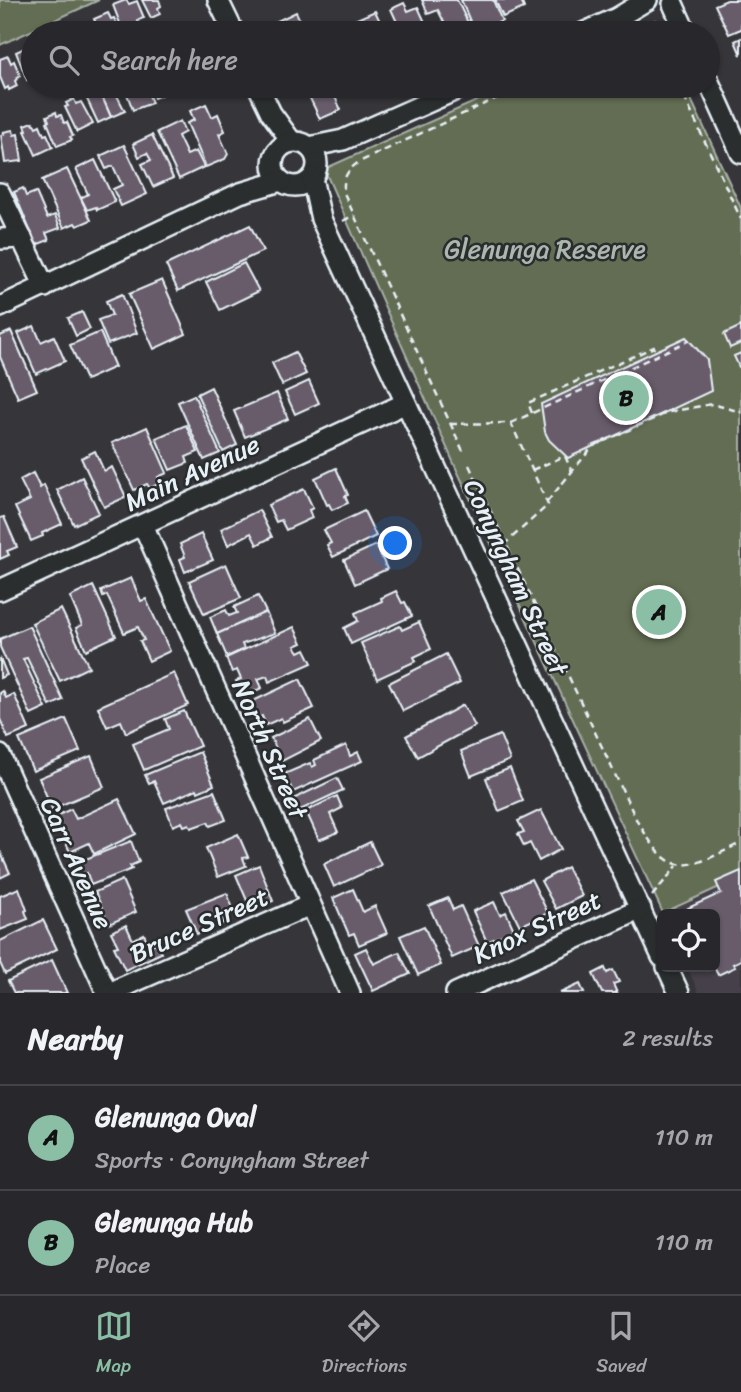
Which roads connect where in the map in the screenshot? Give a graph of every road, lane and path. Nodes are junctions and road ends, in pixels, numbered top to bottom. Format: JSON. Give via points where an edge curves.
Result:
{"nodes":[{"id":1,"x":218,"y":0,"type":"edge"},
{"id":2,"x":648,"y":0,"type":"edge"},
{"id":3,"x":669,"y":1,"type":"edge"},
{"id":4,"x":228,"y":21,"type":"edge"},
{"id":5,"x":610,"y":21,"type":"edge"},
{"id":6,"x":680,"y":21,"type":"edge"},
{"id":7,"x":264,"y":98,"type":"edge"},
{"id":8,"x":438,"y":98,"type":"edge"},
{"id":9,"x":498,"y":98,"type":"edge"},
{"id":10,"x":685,"y":98,"type":"edge"},
{"id":11,"x":716,"y":98,"type":"edge"},
{"id":12,"x":741,"y":153,"type":"edge"},
{"id":13,"x":295,"y":164,"type":"junction"},
{"id":14,"x":0,"y":193,"type":"edge"},
{"id":15,"x":354,"y":215,"type":"junction"},
{"id":16,"x":741,"y":219,"type":"edge"},
{"id":17,"x":330,"y":220,"type":"junction"},
{"id":18,"x":22,"y":238,"type":"junction"},
{"id":19,"x":0,"y":239,"type":"edge"},
{"id":20,"x":45,"y":287,"type":"junction"},
{"id":21,"x":0,"y":307,"type":"edge"},
{"id":22,"x":690,"y":341,"type":"dead end"},
{"id":23,"x":658,"y":355,"type":"junction"},
{"id":24,"x":612,"y":365,"type":"junction"},
{"id":25,"x":616,"y":374,"type":"junction"},
{"id":26,"x":556,"y":390,"type":"junction"},
{"id":27,"x":561,"y":400,"type":"junction"},
{"id":28,"x":407,"y":403,"type":"junction"},
{"id":29,"x":741,"y":412,"type":"edge"},
{"id":30,"x":532,"y":413,"type":"junction"},
{"id":31,"x":511,"y":423,"type":"junction"},
{"id":32,"x":450,"y":424,"type":"junction"},
{"id":33,"x":463,"y":451,"type":"dead end"},
{"id":34,"x":470,"y":465,"type":"dead end"},
{"id":35,"x":532,"y":470,"type":"junction"},
{"id":36,"x":572,"y":472,"type":"junction"},
{"id":37,"x":547,"y":502,"type":"junction"},
{"id":38,"x":492,"y":514,"type":"dead end"},
{"id":39,"x":143,"y":525,"type":"junction"},
{"id":40,"x":498,"y":525,"type":"dead end"},
{"id":41,"x":506,"y":543,"type":"junction"},
{"id":42,"x":0,"y":590,"type":"edge"},
{"id":43,"x":0,"y":755,"type":"edge"},
{"id":44,"x":741,"y":843,"type":"edge"},
{"id":45,"x":678,"y":865,"type":"junction"},
{"id":46,"x":310,"y":905,"type":"junction"},
{"id":47,"x":641,"y":909,"type":"junction"},
{"id":48,"x":657,"y":946,"type":"edge"},
{"id":49,"x":669,"y":972,"type":"edge"},
{"id":50,"x":108,"y":993,"type":"edge"},
{"id":51,"x":350,"y":993,"type":"edge"},
{"id":52,"x":456,"y":993,"type":"edge"},
{"id":53,"x":679,"y":993,"type":"edge"}],
"edges":[{"from":1,"to":4,"type":"street"},
{"from":2,"to":5,"type":"street"},
{"from":3,"to":6,"type":"street"},
{"from":7,"to":13,"type":"street","name":"Conyngham Street"},
{"from":8,"to":13,"type":"street"},
{"from":9,"to":15,"type":"path","via":[[350,168],[343,179],[344,193]]},
{"from":10,"to":16,"type":"path"},
{"from":11,"to":12,"type":"street"},
{"from":13,"to":17,"type":"street","name":"Conyngham Street"},
{"from":13,"to":20,"type":"street"},
{"from":14,"to":18,"type":"street"},
{"from":15,"to":17,"type":"path"},
{"from":15,"to":32,"type":"path"},
{"from":17,"to":28,"type":"street","name":"Conyngham Street"},
{"from":18,"to":19,"type":"street"},
{"from":18,"to":20,"type":"street"},
{"from":20,"to":21,"type":"street"},
{"from":22,"to":23,"type":"path"},
{"from":23,"to":24,"type":"path","via":[[654,347]]},
{"from":23,"to":25,"type":"path"},
{"from":24,"to":25,"type":"path"},
{"from":24,"to":26,"type":"path"},
{"from":25,"to":27,"type":"path"},
{"from":26,"to":27,"type":"path"},
{"from":26,"to":30,"type":"path","via":[[528,403]]},
{"from":27,"to":30,"type":"path"},
{"from":28,"to":39,"type":"street","name":"Main Avenue"},
{"from":28,"to":47,"type":"street","name":"Conyngham Street"},
{"from":29,"to":36,"type":"path","via":[[712,404],[669,412],[593,446]]},
{"from":30,"to":31,"type":"path"},
{"from":31,"to":32,"type":"path"},
{"from":31,"to":35,"type":"path"},
{"from":32,"to":33,"type":"path"},
{"from":34,"to":38,"type":"path"},
{"from":35,"to":36,"type":"path","via":[[565,456]]},
{"from":35,"to":37,"type":"path"},
{"from":36,"to":37,"type":"path"},
{"from":37,"to":41,"type":"path"},
{"from":39,"to":42,"type":"street","name":"Main Avenue"},
{"from":39,"to":46,"type":"street","name":"North Street"},
{"from":40,"to":41,"type":"path"},
{"from":41,"to":45,"type":"path","via":[[638,823],[665,859]]},
{"from":43,"to":50,"type":"street","name":"Carr Avenue"},
{"from":44,"to":45,"type":"path","via":[[695,863]]},
{"from":45,"to":47,"type":"path"},
{"from":46,"to":50,"type":"street","name":"Bruce Street"},
{"from":46,"to":51,"type":"street","name":"North Street"},
{"from":47,"to":48,"type":"street","name":"Conyngham Street"},
{"from":47,"to":52,"type":"street","name":"Knox Street"},
{"from":49,"to":53,"type":"street"}]}
